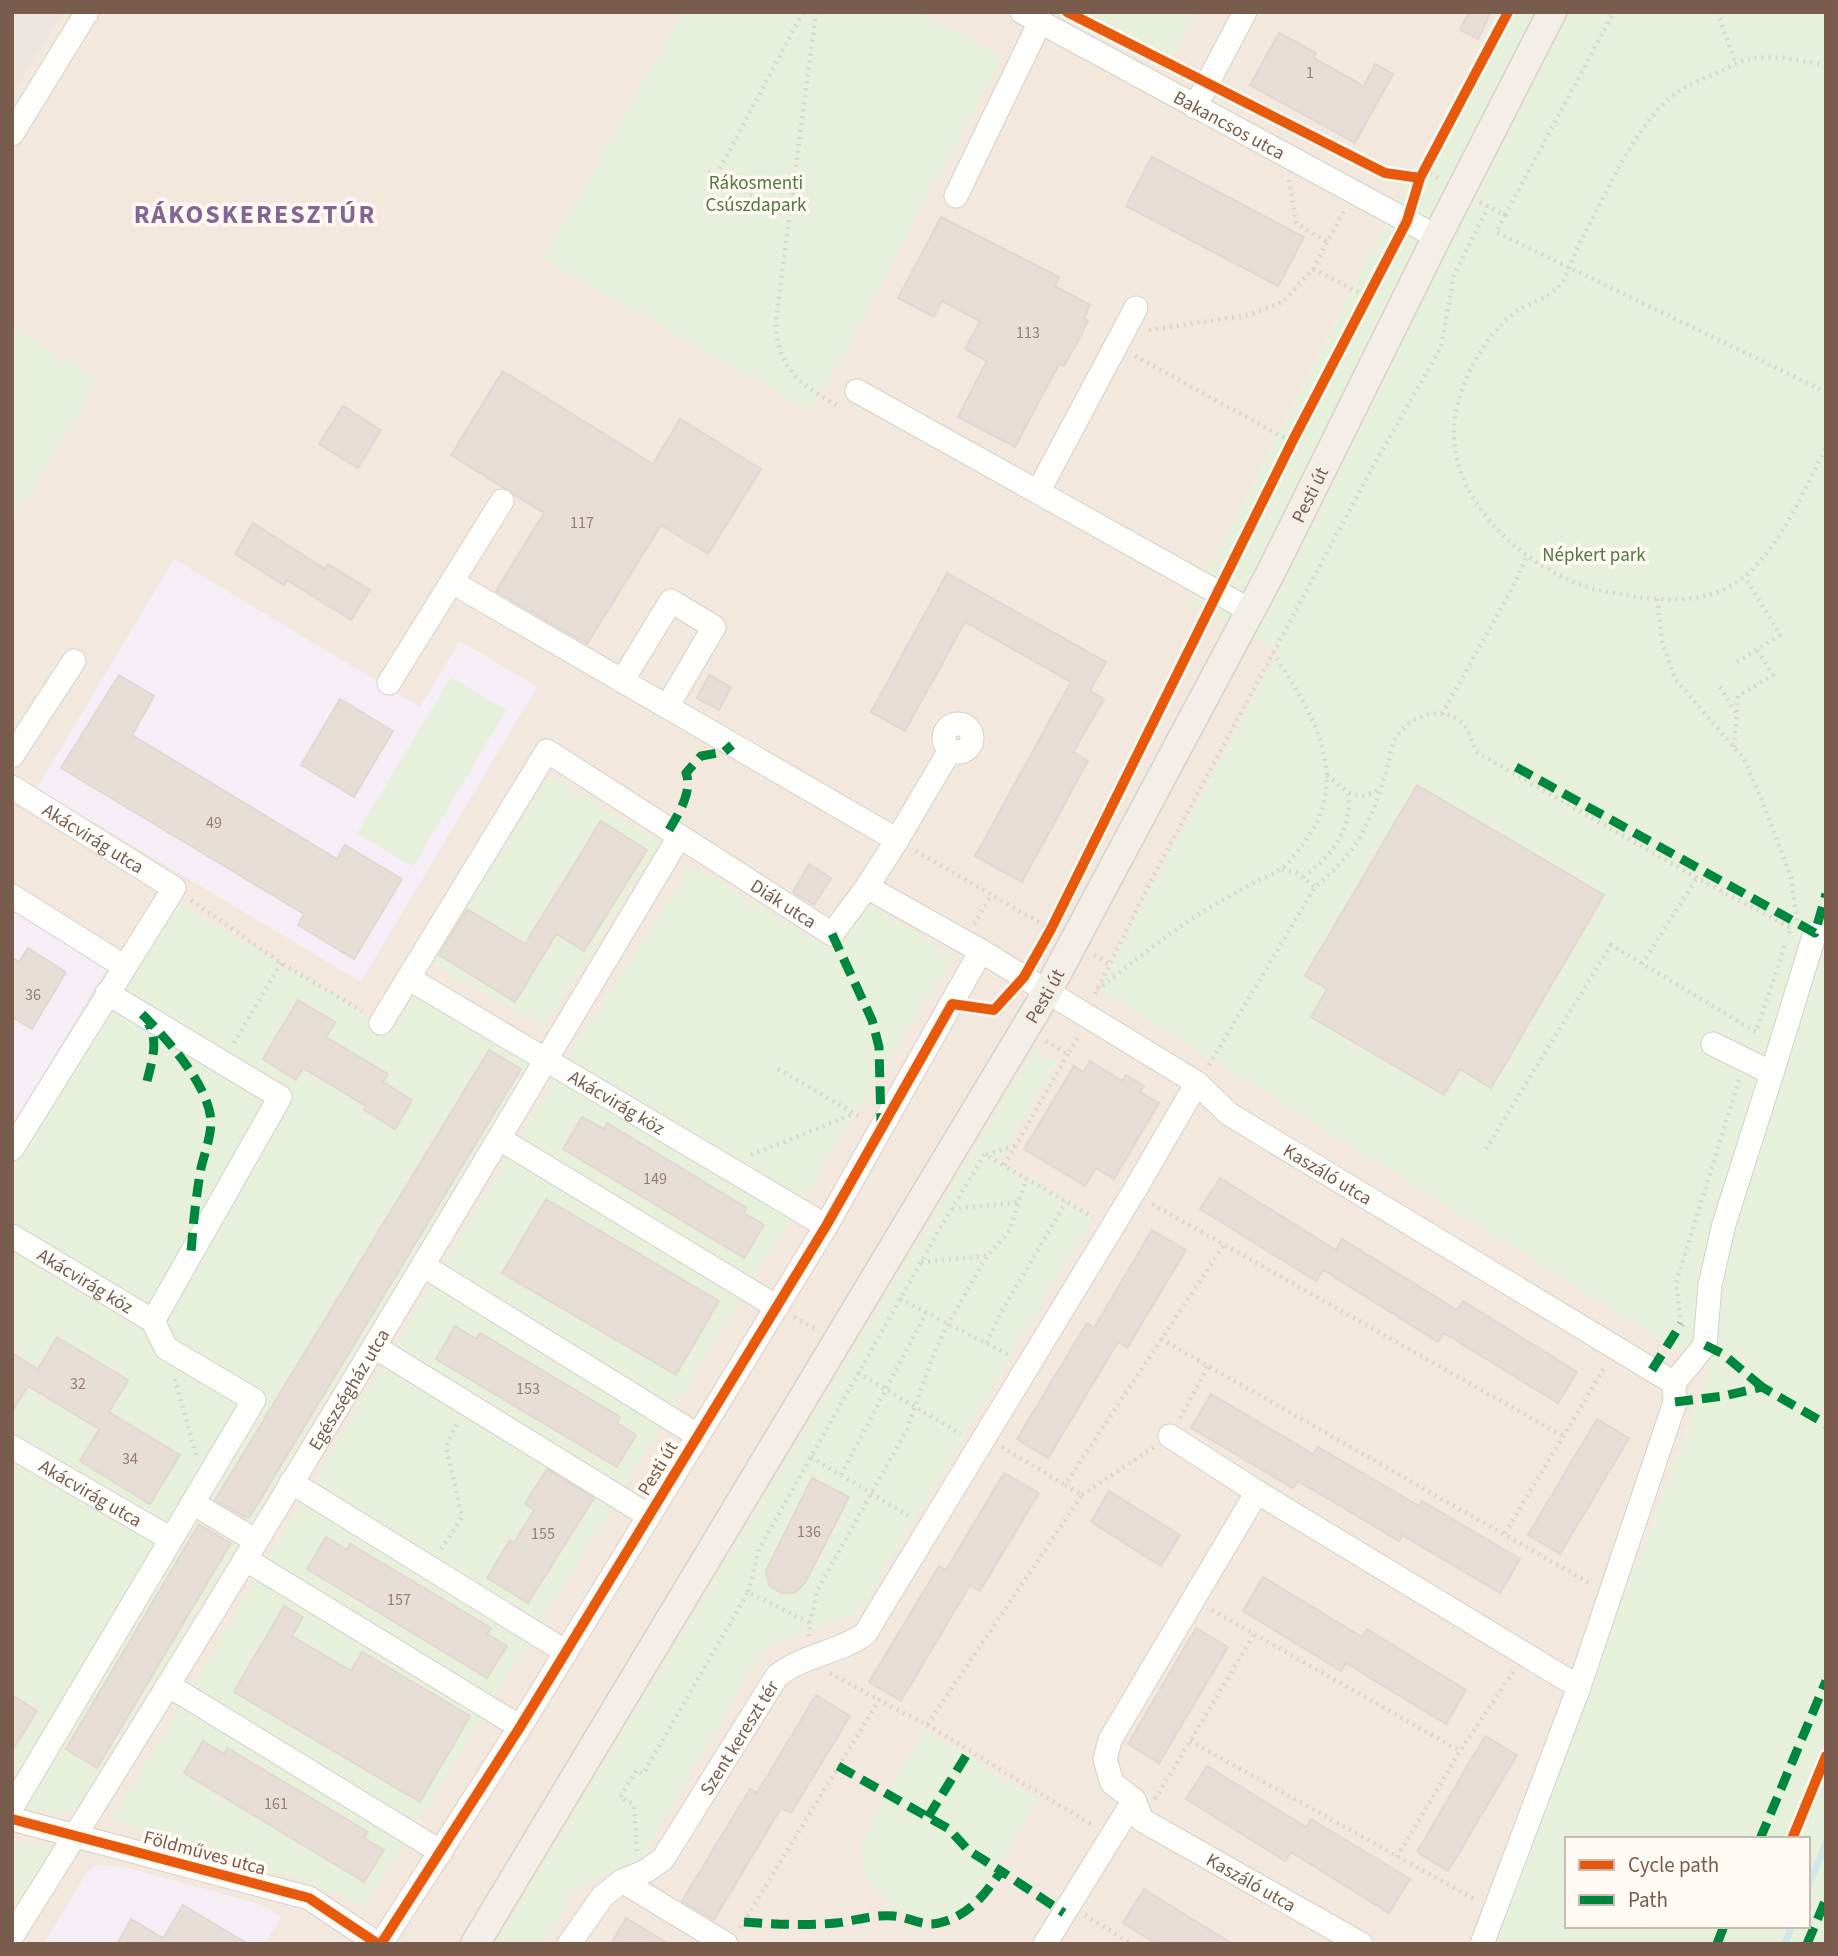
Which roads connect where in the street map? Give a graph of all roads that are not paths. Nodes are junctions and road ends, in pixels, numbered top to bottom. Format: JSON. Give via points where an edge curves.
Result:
{"nodes":[{"id":1,"x":87,"y":12,"type":"edge"},
{"id":2,"x":1245,"y":12,"type":"edge"},
{"id":3,"x":1552,"y":12,"type":"edge"},
{"id":4,"x":1031,"y":17,"type":"edge"},
{"id":5,"x":1195,"y":107,"type":"junction"},
{"id":6,"x":12,"y":134,"type":"edge"},
{"id":7,"x":956,"y":196,"type":"dead end"},
{"id":8,"x":1437,"y":237,"type":"junction"},
{"id":9,"x":1136,"y":307,"type":"dead end"},
{"id":10,"x":850,"y":400,"type":"road end"},
{"id":11,"x":1038,"y":492,"type":"junction"},
{"id":12,"x":502,"y":501,"type":"dead end"},
{"id":13,"x":452,"y":582,"type":"junction"},
{"id":14,"x":1251,"y":611,"type":"junction"},
{"id":15,"x":74,"y":661,"type":"dead end"},
{"id":16,"x":622,"y":681,"type":"junction"},
{"id":17,"x":389,"y":683,"type":"dead end"},
{"id":18,"x":667,"y":707,"type":"junction"},
{"id":19,"x":950,"y":750,"type":"dead end"},
{"id":20,"x":12,"y":756,"type":"edge"},
{"id":21,"x":12,"y":787,"type":"edge"},
{"id":22,"x":679,"y":837,"type":"junction"},
{"id":23,"x":897,"y":840,"type":"junction"},
{"id":24,"x":867,"y":887,"type":"junction"},
{"id":25,"x":12,"y":896,"type":"edge"},
{"id":26,"x":1806,"y":928,"type":"road end"},
{"id":27,"x":972,"y":946,"type":"junction"},
{"id":28,"x":125,"y":967,"type":"junction"},
{"id":29,"x":408,"y":978,"type":"junction"},
{"id":30,"x":1035,"y":984,"type":"junction"},
{"id":31,"x":107,"y":993,"type":"junction"},
{"id":32,"x":381,"y":1023,"type":"road end"},
{"id":33,"x":1713,"y":1044,"type":"dead end"},
{"id":34,"x":546,"y":1061,"type":"junction"},
{"id":35,"x":1772,"y":1073,"type":"junction"},
{"id":36,"x":1197,"y":1083,"type":"junction"},
{"id":37,"x":500,"y":1139,"type":"junction"},
{"id":38,"x":12,"y":1149,"type":"edge"},
{"id":39,"x":826,"y":1226,"type":"junction"},
{"id":40,"x":12,"y":1236,"type":"edge"},
{"id":41,"x":424,"y":1266,"type":"junction"},
{"id":42,"x":777,"y":1307,"type":"junction"},
{"id":43,"x":153,"y":1321,"type":"junction"},
{"id":44,"x":374,"y":1347,"type":"junction"},
{"id":45,"x":1674,"y":1383,"type":"junction"},
{"id":46,"x":697,"y":1436,"type":"junction"},
{"id":47,"x":1170,"y":1436,"type":"road end"},
{"id":48,"x":12,"y":1447,"type":"edge"},
{"id":49,"x":291,"y":1482,"type":"junction"},
{"id":50,"x":1257,"y":1492,"type":"junction"},
{"id":51,"x":193,"y":1503,"type":"junction"},
{"id":52,"x":649,"y":1516,"type":"junction"},
{"id":53,"x":171,"y":1539,"type":"junction"},
{"id":54,"x":250,"y":1550,"type":"junction"},
{"id":55,"x":566,"y":1652,"type":"junction"},
{"id":56,"x":169,"y":1685,"type":"junction"},
{"id":57,"x":1579,"y":1686,"type":"junction"},
{"id":58,"x":520,"y":1727,"type":"junction"},
{"id":59,"x":12,"y":1807,"type":"edge"},
{"id":60,"x":1138,"y":1810,"type":"junction"},
{"id":61,"x":12,"y":1819,"type":"edge"},
{"id":62,"x":75,"y":1836,"type":"junction"},
{"id":63,"x":441,"y":1853,"type":"junction"},
{"id":64,"x":622,"y":1881,"type":"junction"},
{"id":65,"x":12,"y":1936,"type":"edge"},
{"id":66,"x":732,"y":1938,"type":"edge"},
{"id":67,"x":380,"y":1944,"type":"edge"},
{"id":68,"x":475,"y":1944,"type":"edge"},
{"id":69,"x":569,"y":1944,"type":"edge"},
{"id":70,"x":1045,"y":1944,"type":"edge"},
{"id":71,"x":1361,"y":1944,"type":"edge"},
{"id":72,"x":1482,"y":1944,"type":"edge"}],
"edges":[{"from":1,"to":6,"type":"street"},
{"from":2,"to":5,"type":"street"},
{"from":3,"to":8,"type":"main road","name":"Pesti út"},
{"from":4,"to":5,"type":"street","name":"Bakancsos utca"},
{"from":4,"to":7,"type":"street"},
{"from":5,"to":8,"type":"street","name":"Bakancsos utca"},
{"from":8,"to":14,"type":"main road","name":"Pesti út"},
{"from":9,"to":11,"type":"street"},
{"from":10,"to":11,"type":"street"},
{"from":11,"to":14,"type":"street"},
{"from":12,"to":13,"type":"street"},
{"from":13,"to":16,"type":"street"},
{"from":13,"to":17,"type":"street"},
{"from":14,"to":30,"type":"main road","name":"Pesti út"},
{"from":15,"to":20,"type":"street"},
{"from":16,"to":18,"type":"street"},
{"from":16,"to":18,"type":"street","via":[[671,601],[715,627]]},
{"from":18,"to":23,"type":"street"},
{"from":19,"to":23,"type":"street"},
{"from":21,"to":28,"type":"street","name":"Akácvirág utca","via":[[174,888]]},
{"from":22,"to":24,"type":"street","name":"Diák utca","via":[[832,934]]},
{"from":22,"to":29,"type":"street","name":"Diák utca","via":[[547,751]]},
{"from":22,"to":34,"type":"street","name":"Egészségház utca"},
{"from":23,"to":24,"type":"street"},
{"from":24,"to":27,"type":"street"},
{"from":25,"to":28,"type":"street"},
{"from":26,"to":35,"type":"street"},
{"from":27,"to":30,"type":"street"},
{"from":27,"to":39,"type":"street","name":"Pesti út","via":[[952,1004]]},
{"from":28,"to":31,"type":"street"},
{"from":29,"to":32,"type":"street"},
{"from":29,"to":34,"type":"street","name":"Akácvirág köz"},
{"from":30,"to":36,"type":"street","name":"Kaszáló utca"},
{"from":30,"to":68,"type":"main road","name":"Pesti út"},
{"from":31,"to":38,"type":"street"},
{"from":31,"to":43,"type":"street","via":[[280,1097]]},
{"from":33,"to":35,"type":"street"},
{"from":34,"to":37,"type":"street","name":"Egészségház utca"},
{"from":34,"to":39,"type":"street","name":"Akácvirág köz"},
{"from":35,"to":45,"type":"street","via":[[1724,1224],[1710,1285],[1705,1345]]},
{"from":36,"to":45,"type":"street","name":"Kaszáló utca","via":[[1229,1114]]},
{"from":36,"to":64,"type":"street","name":"Szent kereszt tér","via":[[865,1633],[777,1675],[663,1859]]},
{"from":37,"to":41,"type":"street","name":"Egészségház utca"},
{"from":37,"to":42,"type":"street"},
{"from":39,"to":42,"type":"street","name":"Pesti út"},
{"from":40,"to":43,"type":"street","name":"Akácvirág köz"},
{"from":41,"to":44,"type":"street","name":"Egészségház utca"},
{"from":41,"to":46,"type":"street","name":"Pesti út"},
{"from":42,"to":46,"type":"street","name":"Pesti út"},
{"from":43,"to":51,"type":"street","name":"Akácvirág köz","via":[[166,1348],[254,1400]]},
{"from":44,"to":49,"type":"street","name":"Egészségház utca"},
{"from":44,"to":52,"type":"street"},
{"from":45,"to":57,"type":"street","via":[[1675,1402]]},
{"from":46,"to":52,"type":"street","name":"Pesti út"},
{"from":47,"to":50,"type":"street"},
{"from":48,"to":53,"type":"street","name":"Akácvirág utca"},
{"from":49,"to":54,"type":"street","name":"Egészségház utca"},
{"from":49,"to":55,"type":"street"},
{"from":50,"to":57,"type":"street"},
{"from":50,"to":60,"type":"street","name":"Kaszáló utca","via":[[1110,1740],[1105,1759],[1112,1783]]},
{"from":51,"to":53,"type":"street"},
{"from":51,"to":54,"type":"street"},
{"from":52,"to":55,"type":"street","name":"Pesti út"},
{"from":53,"to":59,"type":"street"},
{"from":54,"to":56,"type":"street","name":"Egészségház utca"},
{"from":54,"to":58,"type":"street"},
{"from":55,"to":58,"type":"street","name":"Pesti út"},
{"from":56,"to":62,"type":"street","name":"Egészségház utca"},
{"from":56,"to":63,"type":"street"},
{"from":57,"to":72,"type":"street"},
{"from":58,"to":63,"type":"street","name":"Pesti út"},
{"from":60,"to":70,"type":"street","via":[[1111,1837]]},
{"from":60,"to":71,"type":"street","name":"Kaszáló utca"},
{"from":61,"to":62,"type":"street","name":"Földműves utca"},
{"from":62,"to":65,"type":"street","name":"Egészségház utca"},
{"from":62,"to":67,"type":"street","name":"Földműves utca","via":[[309,1898]]},
{"from":63,"to":67,"type":"street","name":"Pesti út"},
{"from":64,"to":66,"type":"street"},
{"from":64,"to":69,"type":"street","via":[[603,1896]]}]}
